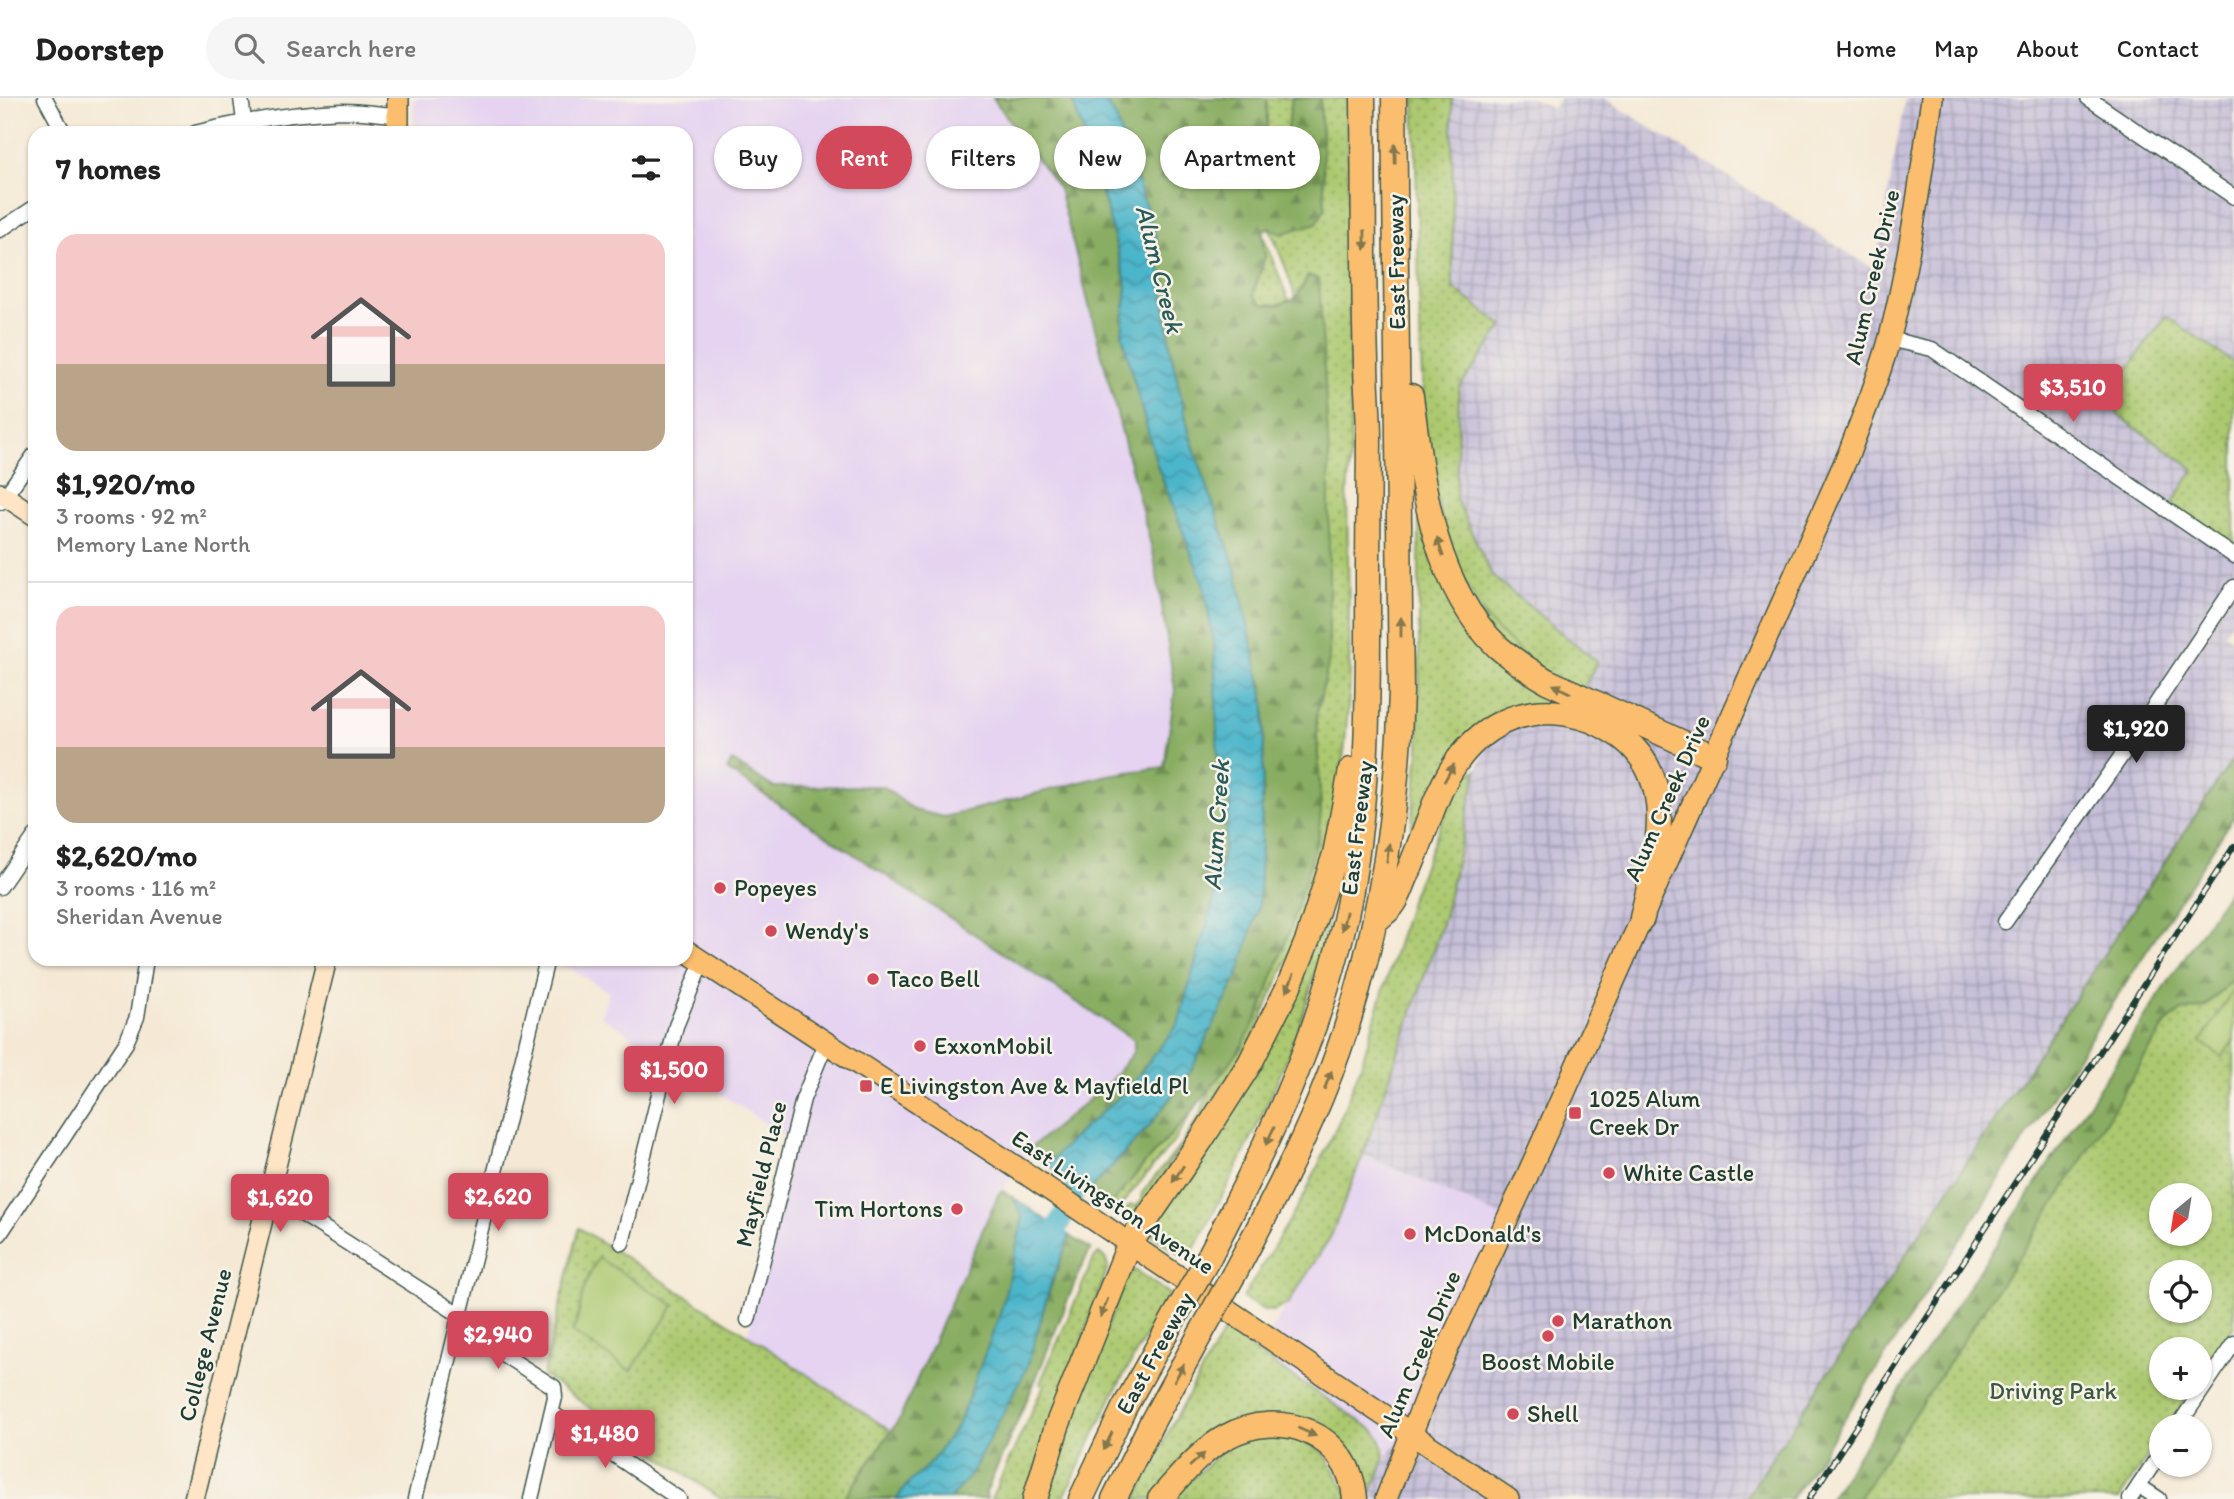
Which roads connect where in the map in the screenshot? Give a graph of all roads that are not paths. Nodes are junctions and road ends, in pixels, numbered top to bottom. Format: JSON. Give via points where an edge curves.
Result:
{"nodes":[{"id":1,"x":46,"y":98,"type":"edge"},
{"id":2,"x":241,"y":98,"type":"edge"},
{"id":3,"x":1363,"y":98,"type":"edge"},
{"id":4,"x":1394,"y":98,"type":"edge"},
{"id":5,"x":1932,"y":98,"type":"edge"},
{"id":6,"x":2088,"y":98,"type":"edge"},
{"id":7,"x":398,"y":115,"type":"edge"},
{"id":8,"x":244,"y":121,"type":"junction"},
{"id":9,"x":60,"y":126,"type":"edge"},
{"id":10,"x":224,"y":126,"type":"edge"},
{"id":11,"x":2234,"y":197,"type":"edge"},
{"id":12,"x":28,"y":212,"type":"edge"},
{"id":13,"x":0,"y":230,"type":"edge"},
{"id":14,"x":1396,"y":291,"type":"junction"},
{"id":15,"x":1889,"y":339,"type":"junction"},
{"id":16,"x":28,"y":463,"type":"edge"},
{"id":17,"x":2,"y":497,"type":"edge"},
{"id":18,"x":28,"y":512,"type":"edge"},
{"id":19,"x":2234,"y":556,"type":"edge"},
{"id":20,"x":2234,"y":587,"type":"edge"},
{"id":21,"x":1596,"y":722,"type":"junction"},
{"id":22,"x":1368,"y":732,"type":"junction"},
{"id":23,"x":1714,"y":757,"type":"junction"},
{"id":24,"x":28,"y":846,"type":"edge"},
{"id":25,"x":0,"y":887,"type":"edge"},
{"id":26,"x":1642,"y":918,"type":"junction"},
{"id":27,"x":1376,"y":921,"type":"junction"},
{"id":28,"x":2005,"y":922,"type":"dead end"},
{"id":29,"x":694,"y":956,"type":"edge"},
{"id":30,"x":145,"y":966,"type":"edge"},
{"id":31,"x":325,"y":966,"type":"edge"},
{"id":32,"x":545,"y":966,"type":"edge"},
{"id":33,"x":691,"y":966,"type":"edge"},
{"id":34,"x":826,"y":1043,"type":"junction"},
{"id":35,"x":269,"y":1193,"type":"junction"},
{"id":36,"x":0,"y":1234,"type":"edge"},
{"id":37,"x":622,"y":1243,"type":"dead end"},
{"id":38,"x":1129,"y":1245,"type":"junction"},
{"id":39,"x":458,"y":1320,"type":"junction"},
{"id":40,"x":748,"y":1320,"type":"dead end"},
{"id":41,"x":2234,"y":1343,"type":"edge"},
{"id":42,"x":551,"y":1413,"type":"junction"},
{"id":43,"x":2186,"y":1414,"type":"edge"},
{"id":44,"x":1411,"y":1434,"type":"junction"},
{"id":45,"x":2149,"y":1471,"type":"edge"},
{"id":46,"x":2139,"y":1486,"type":"junction"},
{"id":47,"x":194,"y":1499,"type":"edge"},
{"id":48,"x":415,"y":1499,"type":"edge"},
{"id":49,"x":531,"y":1499,"type":"edge"},
{"id":50,"x":679,"y":1499,"type":"edge"},
{"id":51,"x":1035,"y":1499,"type":"edge"},
{"id":52,"x":1081,"y":1499,"type":"edge"},
{"id":53,"x":1114,"y":1499,"type":"edge"},
{"id":54,"x":1160,"y":1499,"type":"edge"},
{"id":55,"x":1355,"y":1499,"type":"edge"},
{"id":56,"x":1386,"y":1499,"type":"edge"},
{"id":57,"x":1508,"y":1499,"type":"edge"},
{"id":58,"x":2130,"y":1499,"type":"edge"},
{"id":59,"x":2159,"y":1499,"type":"edge"}],
"edges":[{"from":1,"to":9,"type":"street"},
{"from":2,"to":8,"type":"street"},
{"from":3,"to":22,"type":"highway","name":"East Freeway","one_way":true},
{"from":14,"to":4,"type":"highway","name":"East Freeway","one_way":true},
{"from":5,"to":15,"type":"main road","name":"Alum Creek Drive","via":[[1909,255]]},
{"from":6,"to":11,"type":"street"},
{"from":7,"to":8,"type":"street","via":[[345,111]]},
{"from":8,"to":10,"type":"street"},
{"from":12,"to":13,"type":"street"},
{"from":23,"to":14,"type":"highway","one_way":true,"via":[[1547,681],[1499,648],[1478,623],[1442,554],[1425,499]]},
{"from":27,"to":14,"type":"highway","name":"East Freeway","one_way":true,"via":[[1393,809],[1400,718]]},
{"from":15,"to":19,"type":"street","via":[[1932,349]]},
{"from":15,"to":23,"type":"main road","name":"Alum Creek Drive","via":[[1849,453]]},
{"from":16,"to":17,"type":"street"},
{"from":17,"to":18,"type":"main road"},
{"from":20,"to":28,"type":"street"},
{"from":21,"to":23,"type":"highway","via":[[1693,763]]},
{"from":21,"to":26,"type":"highway","via":[[1637,753],[1647,768],[1660,809],[1656,857]]},
{"from":27,"to":21,"type":"highway","one_way":true,"via":[[1394,904],[1444,781],[1477,737],[1510,719],[1543,711]]},
{"from":22,"to":38,"type":"highway","one_way":true,"via":[[1354,752],[1335,854],[1288,988],[1250,1063]]},
{"from":22,"to":52,"type":"highway","name":"East Freeway","one_way":true,"bridge":true,"via":[[1351,889],[1321,1009],[1255,1168],[1124,1408]]},
{"from":23,"to":26,"type":"main road","name":"Alum Creek Drive"},
{"from":24,"to":25,"type":"street"},
{"from":26,"to":44,"type":"main road","name":"Alum Creek Drive"},
{"from":53,"to":27,"type":"highway","name":"East Freeway","one_way":true,"bridge":true,"via":[[1280,1186],[1325,1088],[1352,1012]]},
{"from":29,"to":34,"type":"main road","name":"East Livingston Avenue"},
{"from":30,"to":36,"type":"street","via":[[136,1017],[126,1043]]},
{"from":31,"to":35,"type":"main road","name":"College Avenue"},
{"from":32,"to":39,"type":"street"},
{"from":33,"to":37,"type":"street"},
{"from":34,"to":38,"type":"main road","name":"East Livingston Avenue"},
{"from":34,"to":40,"type":"street","name":"Mayfield Place","via":[[803,1099]]},
{"from":35,"to":39,"type":"street"},
{"from":35,"to":47,"type":"main road","name":"College Avenue"},
{"from":38,"to":44,"type":"main road","name":"East Livingston Avenue"},
{"from":38,"to":51,"type":"highway","one_way":true,"via":[[1057,1426]]},
{"from":39,"to":42,"type":"street","via":[[550,1383],[555,1392]]},
{"from":39,"to":48,"type":"street"},
{"from":41,"to":43,"type":"street"},
{"from":42,"to":49,"type":"street"},
{"from":42,"to":50,"type":"street"},
{"from":44,"to":56,"type":"main road","name":"Alum Creek Drive"},
{"from":44,"to":57,"type":"main road","name":"East Livingston Avenue"},
{"from":45,"to":46,"type":"street"},
{"from":46,"to":58,"type":"street"},
{"from":46,"to":59,"type":"street"},
{"from":54,"to":55,"type":"highway","one_way":true,"via":[[1227,1436],[1279,1424],[1310,1432],[1329,1445],[1350,1477]]}]}
